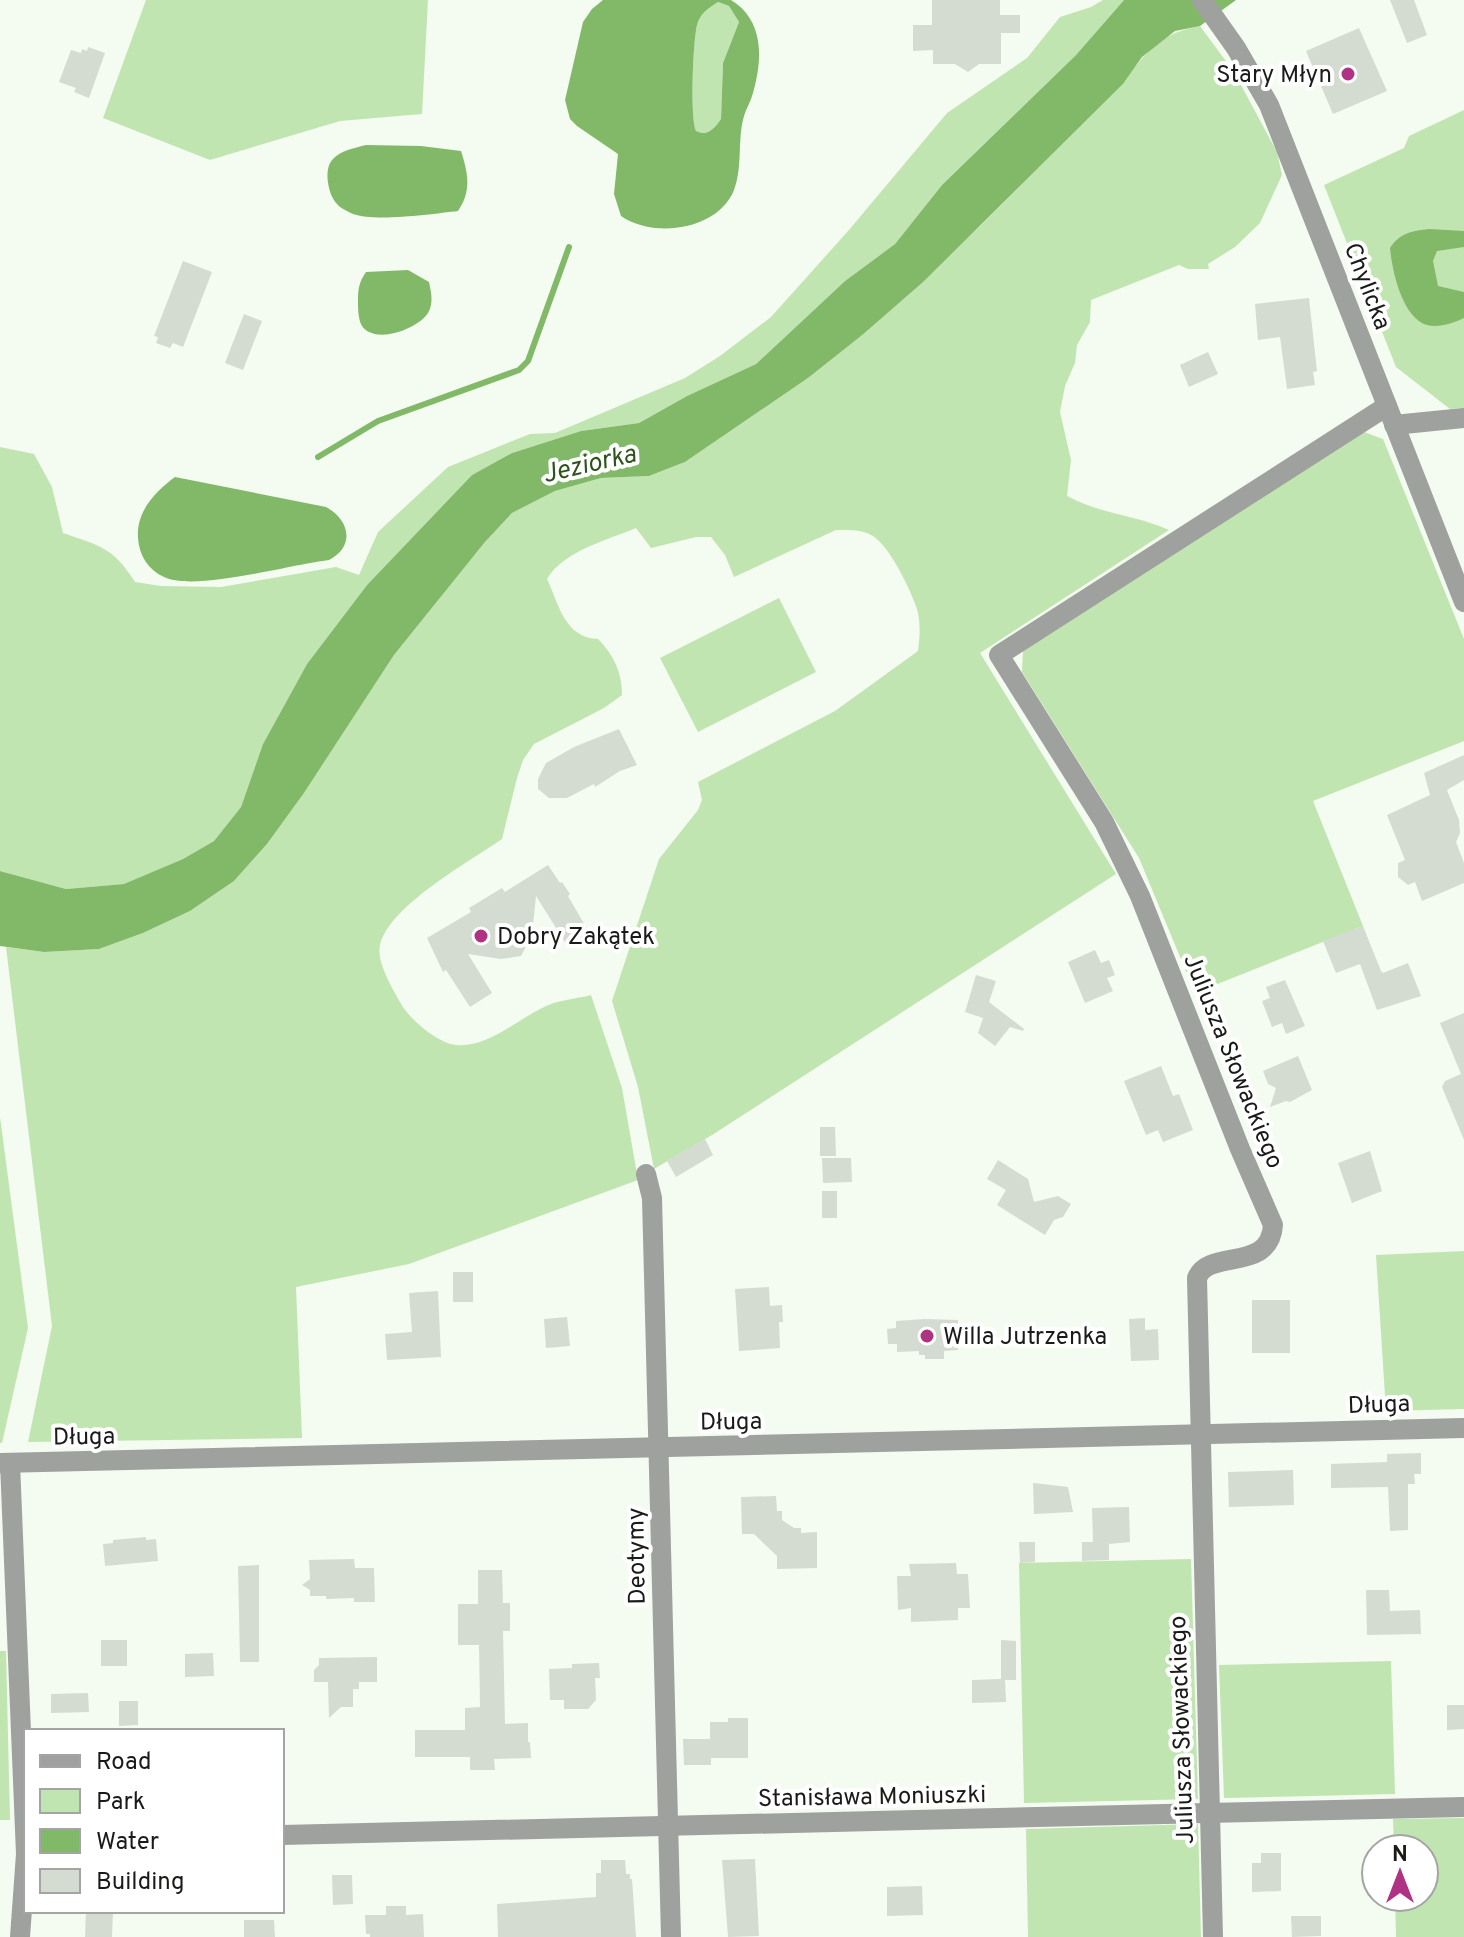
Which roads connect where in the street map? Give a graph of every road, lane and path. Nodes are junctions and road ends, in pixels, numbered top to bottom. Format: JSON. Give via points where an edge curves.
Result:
{"nodes":[{"id":1,"x":1202,"y":0,"type":"edge"},
{"id":2,"x":1391,"y":416,"type":"junction"},
{"id":3,"x":1464,"y":418,"type":"edge"},
{"id":4,"x":1464,"y":602,"type":"edge"},
{"id":5,"x":646,"y":1174,"type":"dead end"},
{"id":6,"x":1464,"y":1428,"type":"edge"},
{"id":7,"x":1201,"y":1435,"type":"junction"},
{"id":8,"x":659,"y":1449,"type":"junction"},
{"id":9,"x":5,"y":1463,"type":"edge"},
{"id":10,"x":24,"y":1805,"type":"edge"},
{"id":11,"x":1464,"y":1807,"type":"edge"},
{"id":12,"x":1210,"y":1814,"type":"junction"},
{"id":13,"x":669,"y":1827,"type":"junction"},
{"id":14,"x":284,"y":1835,"type":"edge"},
{"id":15,"x":24,"y":1873,"type":"edge"},
{"id":16,"x":20,"y":1937,"type":"edge"},
{"id":17,"x":671,"y":1937,"type":"edge"},
{"id":18,"x":1213,"y":1937,"type":"edge"}],
"edges":[{"from":1,"to":2,"type":"street","name":"Chylicka","via":[[1269,105]]},
{"from":2,"to":3,"type":"street"},
{"from":2,"to":4,"type":"street","name":"Chylicka"},
{"from":2,"to":7,"type":"street","name":"Juliusza Słowackiego","via":[[999,655],[1104,822],[1140,896],[1273,1225],[1265,1247],[1207,1267],[1197,1278]]},
{"from":5,"to":8,"type":"street","name":"Deotymy","via":[[652,1198]]},
{"from":6,"to":7,"type":"street","name":"Długa"},
{"from":7,"to":8,"type":"street","name":"Długa"},
{"from":7,"to":12,"type":"street","name":"Juliusza Słowackiego"},
{"from":8,"to":9,"type":"street","name":"Długa"},
{"from":8,"to":13,"type":"street","name":"Deotymy"},
{"from":9,"to":10,"type":"street"},
{"from":11,"to":12,"type":"street","name":"Stanisława Moniuszki"},
{"from":12,"to":13,"type":"street","name":"Stanisława Moniuszki"},
{"from":12,"to":18,"type":"street","name":"Juliusza Słowackiego"},
{"from":13,"to":14,"type":"street","name":"Stanisława Moniuszki"},
{"from":13,"to":17,"type":"street","name":"Deotymy"},
{"from":15,"to":16,"type":"street"}]}
